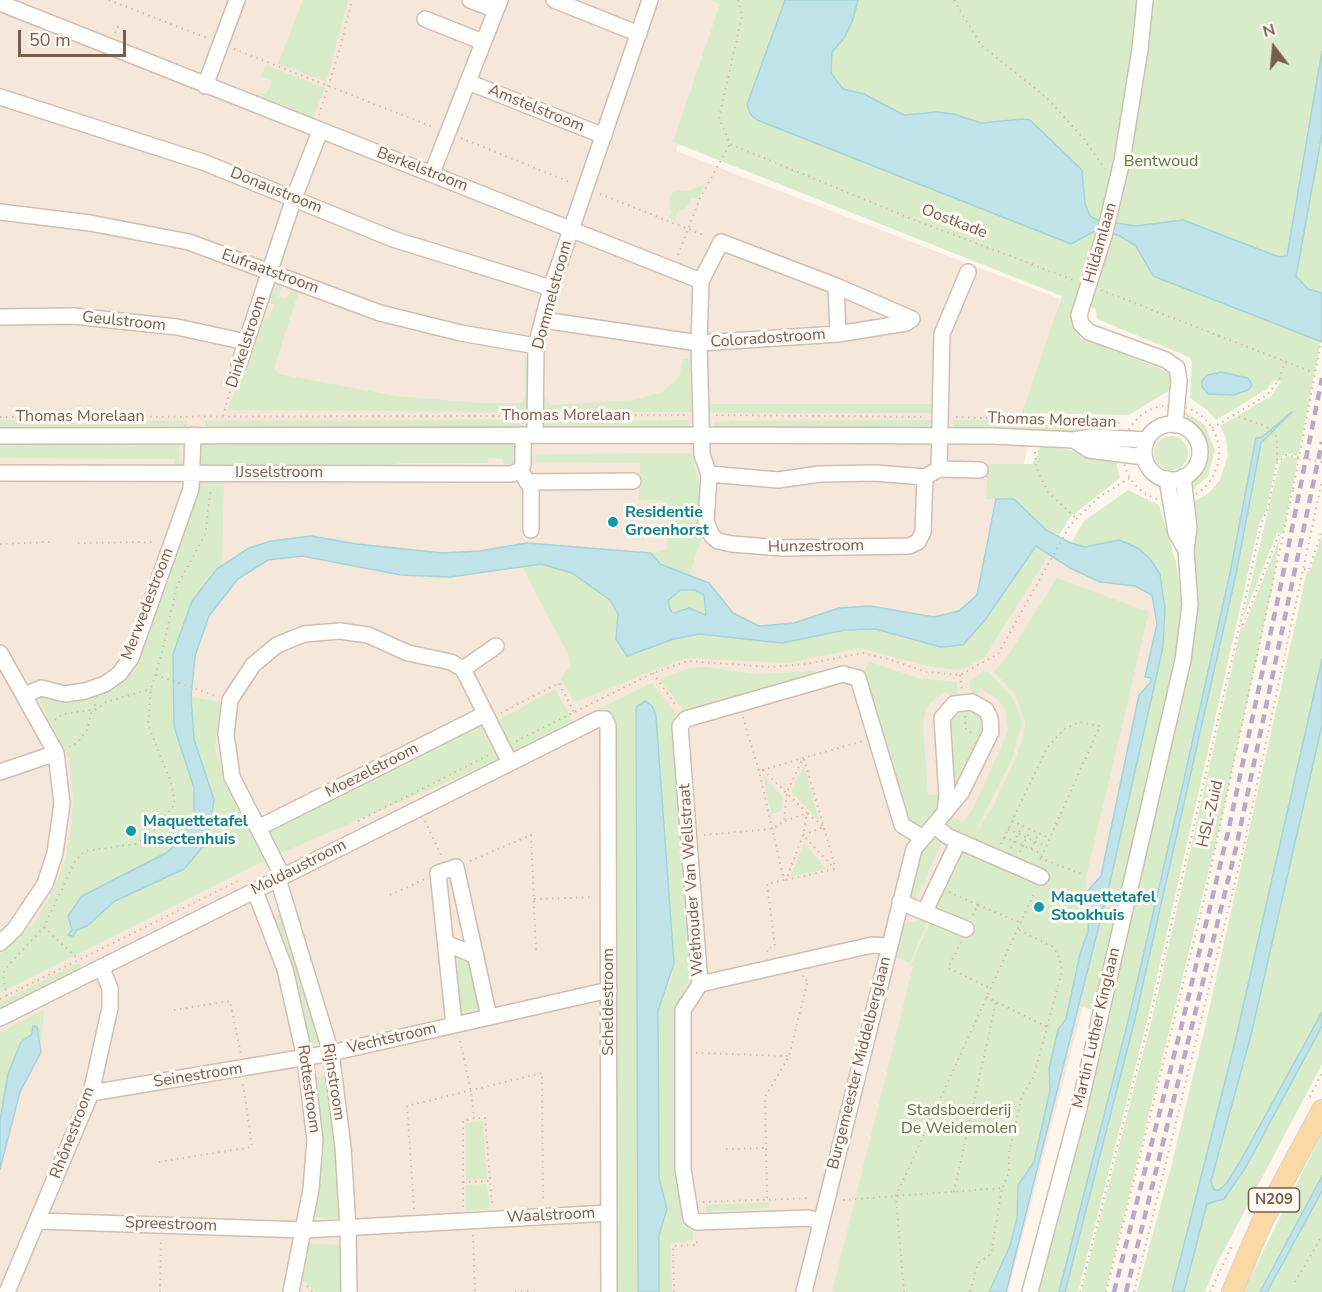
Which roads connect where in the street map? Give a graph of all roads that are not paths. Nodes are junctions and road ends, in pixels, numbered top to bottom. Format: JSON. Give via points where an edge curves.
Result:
{"nodes":[{"id":1,"x":237,"y":0,"type":"edge"},
{"id":2,"x":470,"y":0,"type":"edge"},
{"id":3,"x":554,"y":0,"type":"edge"},
{"id":4,"x":650,"y":0,"type":"edge"},
{"id":5,"x":1145,"y":0,"type":"edge"},
{"id":6,"x":0,"y":3,"type":"edge"},
{"id":7,"x":19,"y":5,"type":"edge"},
{"id":8,"x":498,"y":5,"type":"edge"},
{"id":9,"x":425,"y":19,"type":"dead end"},
{"id":10,"x":639,"y":34,"type":"junction"},
{"id":11,"x":483,"y":42,"type":"junction"},
{"id":12,"x":468,"y":82,"type":"junction"},
{"id":13,"x":205,"y":86,"type":"junction"},
{"id":14,"x":0,"y":97,"type":"edge"},
{"id":15,"x":317,"y":130,"type":"junction"},
{"id":16,"x":603,"y":135,"type":"junction"},
{"id":17,"x":432,"y":173,"type":"junction"},
{"id":18,"x":294,"y":198,"type":"junction"},
{"id":19,"x":0,"y":212,"type":"edge"},
{"id":20,"x":572,"y":228,"type":"junction"},
{"id":21,"x":270,"y":272,"type":"junction"},
{"id":22,"x":968,"y":272,"type":"dead end"},
{"id":23,"x":701,"y":281,"type":"junction"},
{"id":24,"x":836,"y":286,"type":"junction"},
{"id":25,"x":551,"y":288,"type":"junction"},
{"id":26,"x":0,"y":317,"type":"edge"},
{"id":27,"x":543,"y":320,"type":"junction"},
{"id":28,"x":838,"y":334,"type":"junction"},
{"id":29,"x":246,"y":342,"type":"junction"},
{"id":30,"x":699,"y":343,"type":"junction"},
{"id":31,"x":536,"y":346,"type":"junction"},
{"id":32,"x":239,"y":364,"type":"road end"},
{"id":33,"x":1175,"y":425,"type":"junction"},
{"id":34,"x":193,"y":435,"type":"junction"},
{"id":35,"x":529,"y":435,"type":"junction"},
{"id":36,"x":701,"y":435,"type":"junction"},
{"id":37,"x":0,"y":436,"type":"edge"},
{"id":38,"x":939,"y":436,"type":"junction"},
{"id":39,"x":1074,"y":440,"type":"junction"},
{"id":40,"x":1146,"y":440,"type":"junction"},
{"id":41,"x":1144,"y":457,"type":"junction"},
{"id":42,"x":939,"y":469,"type":"junction"},
{"id":43,"x":980,"y":470,"type":"dead end"},
{"id":44,"x":0,"y":473,"type":"edge"},
{"id":45,"x":193,"y":473,"type":"junction"},
{"id":46,"x":709,"y":474,"type":"junction"},
{"id":47,"x":524,"y":476,"type":"junction"},
{"id":48,"x":925,"y":477,"type":"junction"},
{"id":49,"x":1183,"y":477,"type":"junction"},
{"id":50,"x":1167,"y":479,"type":"junction"},
{"id":51,"x":633,"y":481,"type":"dead end"},
{"id":52,"x":531,"y":530,"type":"dead end"},
{"id":53,"x":1186,"y":550,"type":"junction"},
{"id":54,"x":496,"y":646,"type":"dead end"},
{"id":55,"x":0,"y":653,"type":"edge"},
{"id":56,"x":463,"y":669,"type":"junction"},
{"id":57,"x":25,"y":695,"type":"junction"},
{"id":58,"x":487,"y":717,"type":"junction"},
{"id":59,"x":598,"y":719,"type":"joint"},
{"id":60,"x":56,"y":753,"type":"junction"},
{"id":61,"x":510,"y":763,"type":"junction"},
{"id":62,"x":0,"y":772,"type":"edge"},
{"id":63,"x":945,"y":812,"type":"junction"},
{"id":64,"x":934,"y":825,"type":"junction"},
{"id":65,"x":258,"y":828,"type":"junction"},
{"id":66,"x":923,"y":838,"type":"junction"},
{"id":67,"x":958,"y":842,"type":"junction"},
{"id":68,"x":1041,"y":877,"type":"road end"},
{"id":69,"x":280,"y":878,"type":"junction"},
{"id":70,"x":255,"y":891,"type":"junction"},
{"id":71,"x":900,"y":902,"type":"junction"},
{"id":72,"x":925,"y":911,"type":"junction"},
{"id":73,"x":966,"y":929,"type":"dead end"},
{"id":74,"x":0,"y":943,"type":"edge"},
{"id":75,"x":446,"y":943,"type":"junction"},
{"id":76,"x":889,"y":946,"type":"junction"},
{"id":77,"x":476,"y":956,"type":"junction"},
{"id":78,"x":101,"y":967,"type":"junction"},
{"id":79,"x":700,"y":984,"type":"junction"},
{"id":80,"x":609,"y":990,"type":"junction"},
{"id":81,"x":489,"y":1017,"type":"junction"},
{"id":82,"x":0,"y":1018,"type":"edge"},
{"id":83,"x":454,"y":1024,"type":"junction"},
{"id":84,"x":331,"y":1053,"type":"junction"},
{"id":85,"x":305,"y":1058,"type":"junction"},
{"id":86,"x":91,"y":1093,"type":"junction"},
{"id":87,"x":1322,"y":1110,"type":"edge"},
{"id":88,"x":609,"y":1213,"type":"junction"},
{"id":89,"x":39,"y":1221,"type":"junction"},
{"id":90,"x":821,"y":1222,"type":"junction"},
{"id":91,"x":348,"y":1228,"type":"junction"},
{"id":92,"x":304,"y":1230,"type":"junction"},
{"id":93,"x":7,"y":1292,"type":"edge"},
{"id":94,"x":291,"y":1292,"type":"edge"},
{"id":95,"x":349,"y":1292,"type":"edge"},
{"id":96,"x":609,"y":1292,"type":"edge"},
{"id":97,"x":804,"y":1292,"type":"edge"},
{"id":98,"x":1030,"y":1292,"type":"edge"},
{"id":99,"x":1232,"y":1292,"type":"edge"}],
"edges":[{"from":1,"to":13,"type":"street"},
{"from":2,"to":8,"type":"street","name":"Amstelstroom"},
{"from":3,"to":10,"type":"street"},
{"from":4,"to":10,"type":"street","name":"Amstelstroom"},
{"from":5,"to":33,"type":"street","name":"Hildamlaan","via":[[1116,185],[1079,315],[1089,332],[1166,360],[1177,368]]},
{"from":6,"to":7,"type":"street","name":"Berkelstroom"},
{"from":7,"to":13,"type":"street","name":"Berkelstroom"},
{"from":8,"to":11,"type":"street","name":"Amstelstroom"},
{"from":9,"to":11,"type":"street"},
{"from":10,"to":16,"type":"street","name":"Amstelstroom"},
{"from":11,"to":12,"type":"street","name":"Amstelstroom"},
{"from":12,"to":16,"type":"street","name":"Amstelstroom"},
{"from":12,"to":17,"type":"street","name":"Amstelstroom"},
{"from":13,"to":15,"type":"street","name":"Berkelstroom"},
{"from":14,"to":18,"type":"street","name":"Donaustroom","via":[[203,162]]},
{"from":15,"to":17,"type":"street","name":"Berkelstroom"},
{"from":15,"to":18,"type":"street","name":"Dinkelstroom"},
{"from":16,"to":20,"type":"street","name":"Amstelstroom"},
{"from":17,"to":20,"type":"street","name":"Berkelstroom"},
{"from":18,"to":21,"type":"street","name":"Dinkelstroom"},
{"from":18,"to":25,"type":"street","name":"Donaustroom","via":[[393,239]]},
{"from":19,"to":21,"type":"street","name":"Eufraatstroom","via":[[189,242]]},
{"from":20,"to":23,"type":"street","name":"Berkelstroom"},
{"from":20,"to":25,"type":"street","name":"Dommelstroom"},
{"from":21,"to":29,"type":"street","name":"Dinkelstroom"},
{"from":21,"to":31,"type":"street","name":"Eufraatstroom","via":[[380,313]]},
{"from":22,"to":38,"type":"street","via":[[942,334]]},
{"from":23,"to":24,"type":"street","name":"Coloradostroom","via":[[721,242]]},
{"from":23,"to":30,"type":"street"},
{"from":24,"to":28,"type":"street","name":"Coloradostroom"},
{"from":24,"to":28,"type":"street","name":"Coloradostroom","via":[[912,319]]},
{"from":25,"to":27,"type":"street","name":"Dommelstroom"},
{"from":26,"to":29,"type":"street","name":"Geulstroom","via":[[74,316],[177,327]]},
{"from":27,"to":30,"type":"street"},
{"from":27,"to":31,"type":"street","name":"Dommelstroom"},
{"from":28,"to":30,"type":"street","name":"Coloradostroom"},
{"from":29,"to":32,"type":"street","name":"Dinkelstroom"},
{"from":30,"to":36,"type":"street"},
{"from":31,"to":35,"type":"street","name":"Dommelstroom","via":[[535,416]]},
{"from":33,"to":40,"type":"street","via":[[1158,428]]},
{"from":33,"to":49,"type":"street","via":[[1194,436],[1199,451],[1195,466]]},
{"from":34,"to":35,"type":"street","name":"Thomas Morelaan"},
{"from":34,"to":37,"type":"street","name":"Thomas Morelaan"},
{"from":34,"to":45,"type":"street","name":"Merwedestroom"},
{"from":35,"to":36,"type":"street","name":"Thomas Morelaan"},
{"from":35,"to":47,"type":"street"},
{"from":36,"to":38,"type":"street","name":"Thomas Morelaan"},
{"from":36,"to":46,"type":"street","name":"Hunzestroom","via":[[702,455]]},
{"from":38,"to":39,"type":"street","name":"Thomas Morelaan"},
{"from":38,"to":42,"type":"street"},
{"from":39,"to":40,"type":"street","name":"Thomas Morelaan"},
{"from":39,"to":41,"type":"street","name":"Thomas Morelaan","via":[[1089,450]]},
{"from":40,"to":41,"type":"street"},
{"from":41,"to":50,"type":"street","via":[[1152,472]]},
{"from":42,"to":43,"type":"street"},
{"from":42,"to":48,"type":"street"},
{"from":44,"to":45,"type":"street","name":"IJsselstroom"},
{"from":45,"to":47,"type":"street","name":"IJsselstroom"},
{"from":45,"to":57,"type":"street","name":"Merwedestroom","via":[[191,489],[131,658],[105,684],[85,691],[65,694],[41,688]]},
{"from":46,"to":48,"type":"street","via":[[778,480],[875,473]]},
{"from":46,"to":48,"type":"street","name":"Hunzestroom","via":[[706,522],[712,536],[732,544],[783,549],[909,546],[918,542],[923,532]]},
{"from":47,"to":51,"type":"street","name":"IJsselstroom"},
{"from":47,"to":52,"type":"street","via":[[531,487]]},
{"from":49,"to":50,"type":"street"},
{"from":49,"to":53,"type":"street","name":"Martin Luther Kinglaan","via":[[1189,528]]},
{"from":50,"to":53,"type":"street","name":"Martin Luther Kinglaan","via":[[1176,533]]},
{"from":53,"to":98,"type":"street","name":"Martin Luther Kinglaan","via":[[1190,605],[1183,660],[1078,1113]]},
{"from":54,"to":56,"type":"street"},
{"from":55,"to":57,"type":"street"},
{"from":56,"to":58,"type":"street"},
{"from":56,"to":65,"type":"street","via":[[435,657],[408,653],[368,635],[322,631],[293,638],[266,654],[241,681],[230,700],[226,734],[229,765]]},
{"from":57,"to":60,"type":"street"},
{"from":58,"to":61,"type":"street"},
{"from":58,"to":65,"type":"street","name":"Moezelstroom"},
{"from":59,"to":61,"type":"street","name":"Moldaustroom"},
{"from":59,"to":80,"type":"street","name":"Scheldestroom","via":[[605,719],[608,726]]},
{"from":60,"to":62,"type":"street"},
{"from":60,"to":74,"type":"street","via":[[62,803],[55,853],[45,884],[31,908]]},
{"from":61,"to":69,"type":"street","name":"Moldaustroom"},
{"from":63,"to":63,"type":"street","name":"Burgemeester Middelberglaan","via":[[961,793],[991,725],[986,710],[972,702],[946,711],[940,725]]},
{"from":63,"to":64,"type":"street","name":"Burgemeester Middelberglaan"},
{"from":64,"to":66,"type":"street","name":"Burgemeester Middelberglaan"},
{"from":64,"to":67,"type":"street"},
{"from":65,"to":69,"type":"street"},
{"from":66,"to":71,"type":"street","name":"Burgemeester Middelberglaan","via":[[914,849]]},
{"from":66,"to":79,"type":"street","name":"Wethouder Van Wellstraat","via":[[902,825],[858,678],[843,674],[683,723]]},
{"from":67,"to":68,"type":"street"},
{"from":67,"to":72,"type":"street"},
{"from":69,"to":70,"type":"street","name":"Moldaustroom"},
{"from":69,"to":84,"type":"street","name":"Rijnstroom"},
{"from":70,"to":78,"type":"street","name":"Moldaustroom"},
{"from":70,"to":85,"type":"street","name":"Rottestroom","via":[[285,969]]},
{"from":71,"to":72,"type":"street"},
{"from":71,"to":76,"type":"street","name":"Burgemeester Middelberglaan"},
{"from":72,"to":73,"type":"street"},
{"from":75,"to":77,"type":"street"},
{"from":75,"to":77,"type":"street","name":"Vechtstroom","via":[[447,870]]},
{"from":75,"to":83,"type":"street","name":"Vechtstroom"},
{"from":76,"to":79,"type":"street","name":"Wethouder Van Wellstraat","via":[[872,945]]},
{"from":76,"to":90,"type":"street","name":"Burgemeester Middelberglaan"},
{"from":77,"to":81,"type":"street"},
{"from":78,"to":82,"type":"street","name":"Moldaustroom"},
{"from":78,"to":86,"type":"street","name":"Rhônestroom","via":[[110,988],[110,1008]]},
{"from":79,"to":90,"type":"street","via":[[683,1010],[683,1169],[691,1218],[698,1222],[809,1218]]},
{"from":80,"to":81,"type":"street","name":"Vechtstroom"},
{"from":80,"to":88,"type":"street","name":"Scheldestroom"},
{"from":81,"to":83,"type":"street","name":"Vechtstroom"},
{"from":83,"to":84,"type":"street","name":"Vechtstroom"},
{"from":84,"to":85,"type":"street","name":"Vechtstroom"},
{"from":84,"to":91,"type":"street","name":"Rijnstroom"},
{"from":85,"to":86,"type":"street","name":"Seinestroom"},
{"from":85,"to":92,"type":"street","name":"Rottestroom","via":[[315,1140]]},
{"from":86,"to":89,"type":"street","name":"Rhônestroom"},
{"from":87,"to":99,"type":"main road","number":"N209","via":[[1262,1222]]},
{"from":88,"to":91,"type":"street","name":"Waalstroom"},
{"from":88,"to":96,"type":"street","name":"Scheldestroom"},
{"from":89,"to":92,"type":"street","name":"Spreestroom"},
{"from":89,"to":93,"type":"street","name":"Rhônestroom"},
{"from":90,"to":97,"type":"street","name":"Burgemeester Middelberglaan"},
{"from":91,"to":92,"type":"street","name":"Spreestroom"},
{"from":91,"to":95,"type":"street","name":"Rijnstroom"},
{"from":92,"to":94,"type":"street","name":"Rottestroom"}]}
